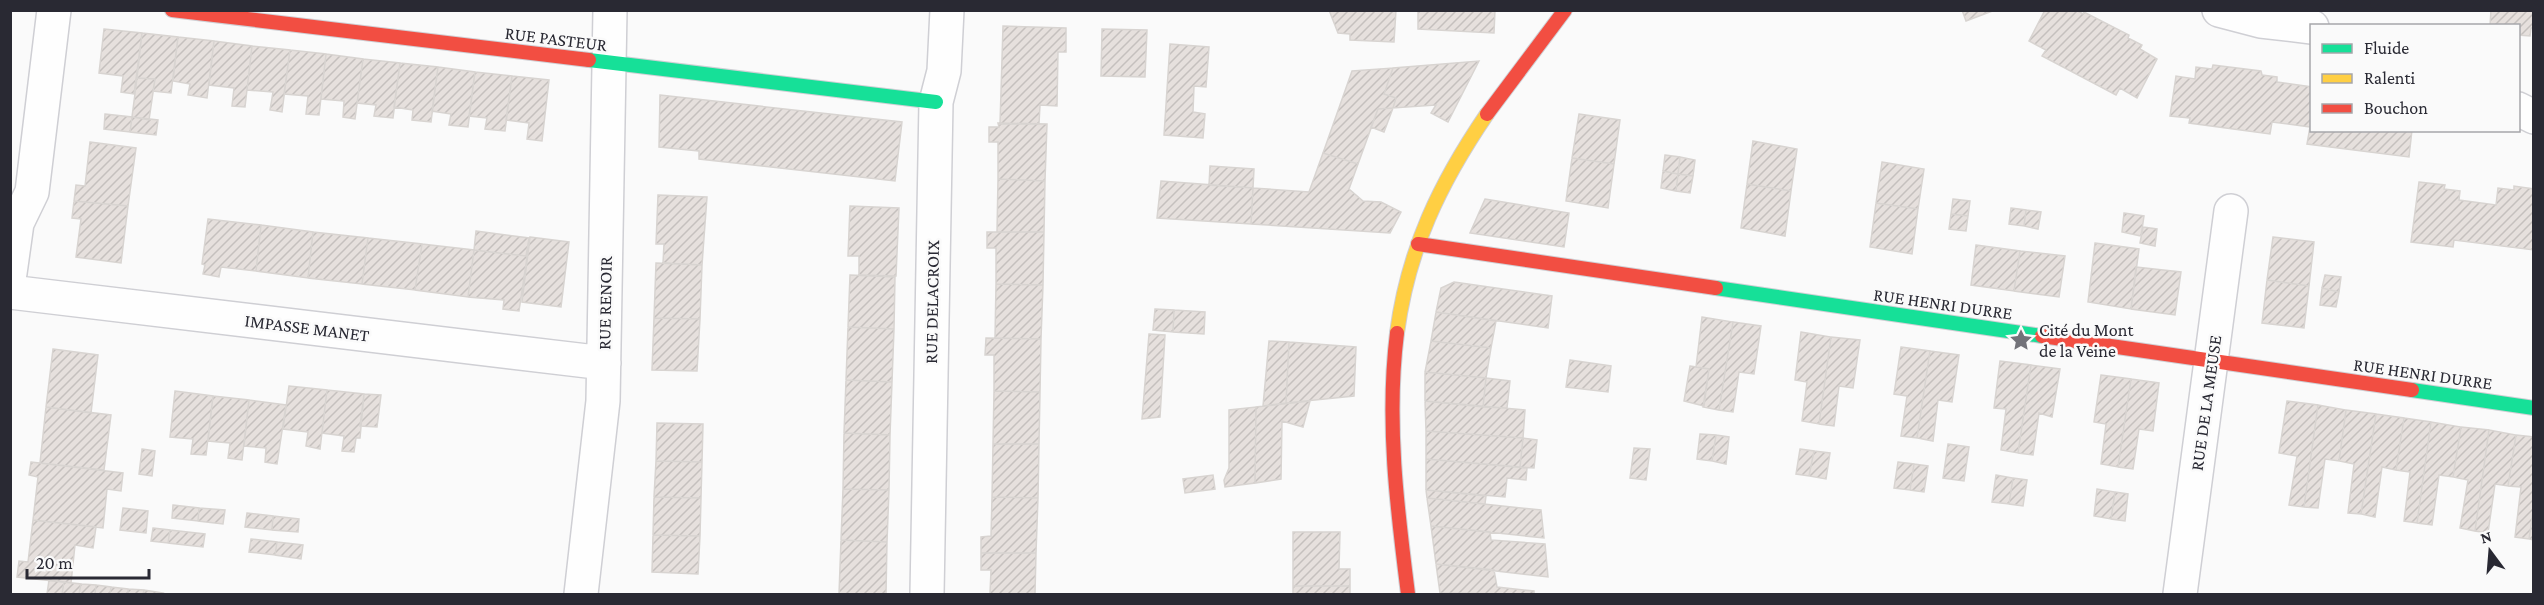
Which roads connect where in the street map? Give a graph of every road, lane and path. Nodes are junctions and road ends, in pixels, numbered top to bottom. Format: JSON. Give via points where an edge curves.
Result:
{"nodes":[{"id":1,"x":54,"y":10,"type":"edge"},
{"id":2,"x":172,"y":10,"type":"edge"},
{"id":3,"x":610,"y":10,"type":"edge"},
{"id":4,"x":947,"y":10,"type":"edge"},
{"id":5,"x":1565,"y":10,"type":"edge"},
{"id":6,"x":2219,"y":10,"type":"edge"},
{"id":7,"x":2310,"y":27,"type":"edge"},
{"id":8,"x":609,"y":64,"type":"junction"},
{"id":9,"x":936,"y":102,"type":"junction"},
{"id":10,"x":2520,"y":110,"type":"edge"},
{"id":11,"x":2534,"y":117,"type":"edge"},
{"id":12,"x":2231,"y":211,"type":"dead end"},
{"id":13,"x":1418,"y":244,"type":"junction"},
{"id":14,"x":10,"y":273,"type":"edge"},
{"id":15,"x":10,"y":292,"type":"edge"},
{"id":16,"x":2211,"y":362,"type":"junction"},
{"id":17,"x":604,"y":363,"type":"junction"},
{"id":18,"x":2534,"y":408,"type":"edge"},
{"id":19,"x":581,"y":594,"type":"edge"},
{"id":20,"x":927,"y":594,"type":"edge"},
{"id":21,"x":1408,"y":594,"type":"edge"},
{"id":22,"x":2180,"y":594,"type":"edge"}],
"edges":[{"from":1,"to":14,"type":"street","via":[[32,192],[17,223]]},
{"from":2,"to":8,"type":"street","name":"RUE PASTEUR"},
{"from":3,"to":8,"type":"street","name":"RUE RENOIR"},
{"from":4,"to":9,"type":"street","name":"RUE DELACROIX","via":[[944,71]]},
{"from":5,"to":13,"type":"street","via":[[1459,158]]},
{"from":6,"to":7,"type":"street","via":[[2261,21]]},
{"from":8,"to":9,"type":"street","name":"RUE PASTEUR"},
{"from":8,"to":17,"type":"street","name":"RUE RENOIR"},
{"from":9,"to":20,"type":"street","name":"RUE DELACROIX"},
{"from":10,"to":11,"type":"street"},
{"from":12,"to":16,"type":"street","name":"RUE DE LA MEUSE"},
{"from":13,"to":16,"type":"street","name":"RUE HENRI DURRE"},
{"from":13,"to":21,"type":"street","via":[[1397,326],[1392,385],[1393,469]]},
{"from":15,"to":17,"type":"street","name":"IMPASSE MANET"},
{"from":16,"to":18,"type":"street","name":"RUE HENRI DURRE"},
{"from":16,"to":22,"type":"street","name":"RUE DE LA MEUSE"},
{"from":17,"to":19,"type":"street","name":"RUE RENOIR"}]}
